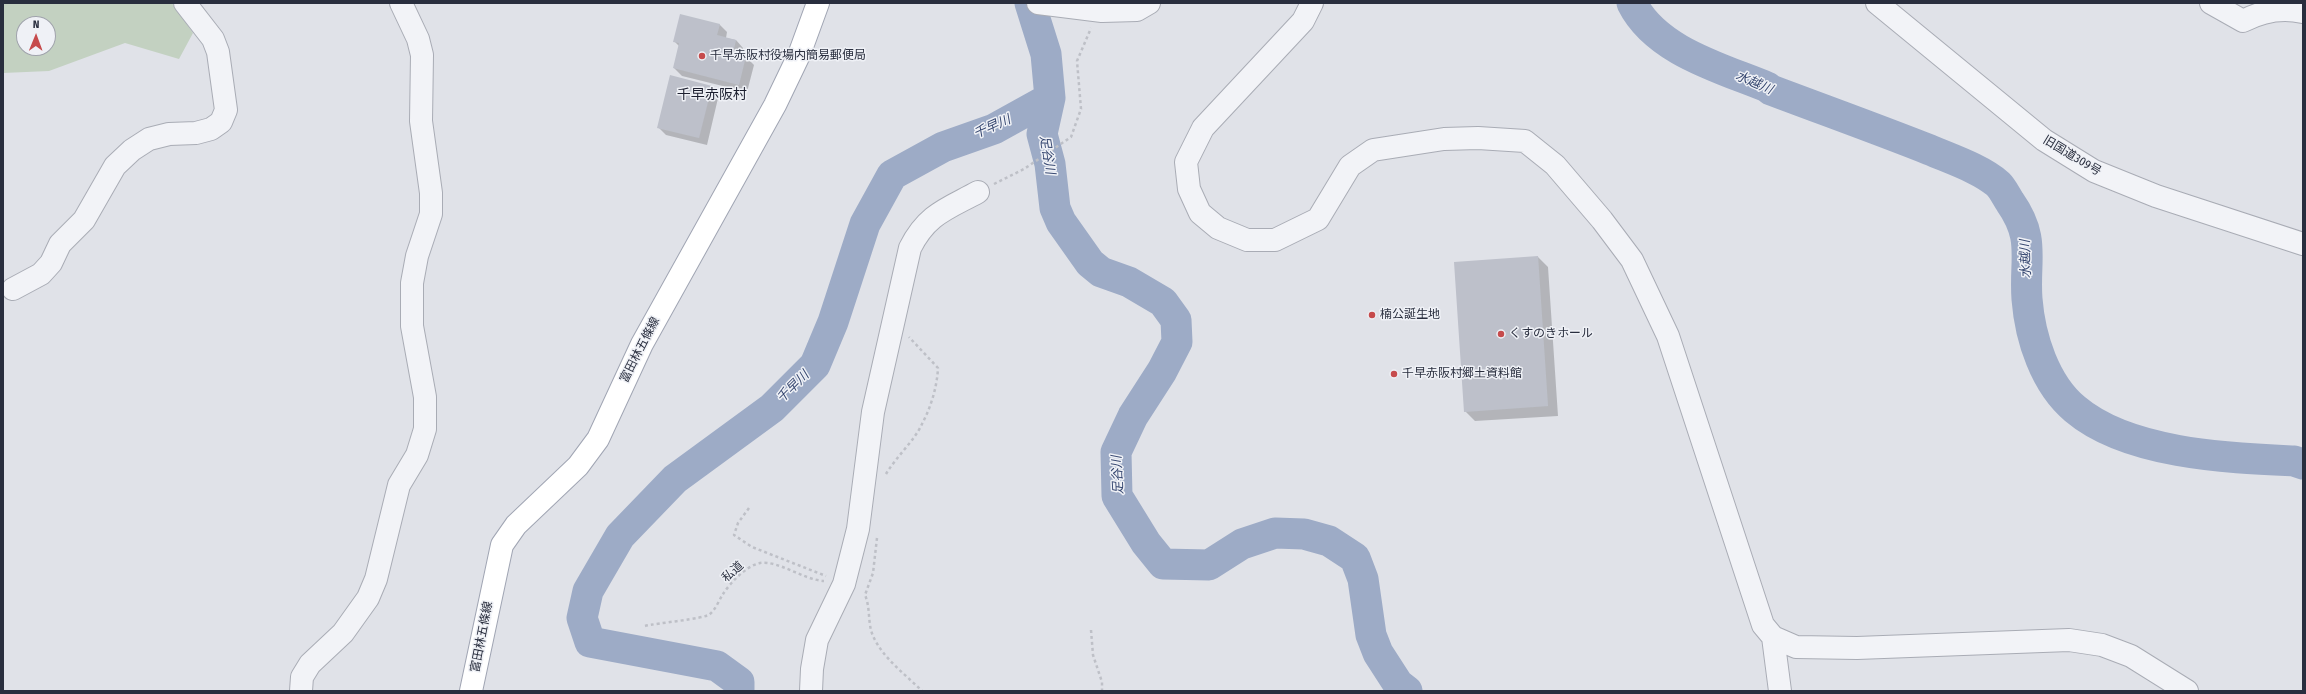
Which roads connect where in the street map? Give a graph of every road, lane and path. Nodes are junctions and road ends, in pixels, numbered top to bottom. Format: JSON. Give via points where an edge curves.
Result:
{"nodes":[{"id":1,"x":185,"y":3,"type":"edge"},
{"id":2,"x":401,"y":3,"type":"edge"},
{"id":3,"x":818,"y":3,"type":"edge"},
{"id":4,"x":1041,"y":3,"type":"edge"},
{"id":5,"x":1149,"y":3,"type":"edge"},
{"id":6,"x":1312,"y":3,"type":"edge"},
{"id":7,"x":1877,"y":3,"type":"edge"},
{"id":8,"x":2211,"y":3,"type":"edge"},
{"id":9,"x":1104,"y":7,"type":"edge"},
{"id":10,"x":2303,"y":12,"type":"edge"},
{"id":11,"x":978,"y":192,"type":"joint"},
{"id":12,"x":2303,"y":244,"type":"edge"},
{"id":13,"x":13,"y":289,"type":"dead end"},
{"id":14,"x":894,"y":321,"type":"junction"},
{"id":15,"x":882,"y":481,"type":"dead end"},
{"id":16,"x":750,"y":508,"type":"dead end"},
{"id":17,"x":877,"y":536,"type":"dead end"},
{"id":18,"x":846,"y":580,"type":"junction"},
{"id":19,"x":645,"y":626,"type":"dead end"},
{"id":20,"x":1091,"y":630,"type":"dead end"},
{"id":21,"x":1773,"y":637,"type":"junction"},
{"id":22,"x":301,"y":691,"type":"edge"},
{"id":23,"x":471,"y":691,"type":"edge"},
{"id":24,"x":811,"y":691,"type":"edge"},
{"id":25,"x":922,"y":691,"type":"edge"},
{"id":26,"x":1102,"y":691,"type":"edge"},
{"id":27,"x":1780,"y":691,"type":"edge"},
{"id":28,"x":2187,"y":691,"type":"edge"}],
"edges":[{"from":1,"to":13,"type":"street","via":[[213,39],[218,52],[226,110],[221,122],[211,129],[196,133],[169,134],[150,139],[132,150],[115,166],[84,220],[60,244],[51,263],[41,274]]},
{"from":2,"to":22,"type":"street","via":[[418,39],[422,55],[421,122],[431,193],[431,214],[417,256],[412,283],[412,326],[425,397],[425,430],[417,455],[400,485],[376,579],[368,598],[343,633],[310,664],[302,677]]},
{"from":3,"to":23,"type":"main road","name":"富田林五條線","via":[[799,54],[775,105],[642,344],[598,440],[578,466],[516,526],[502,545]]},
{"from":4,"to":9,"type":"street"},
{"from":5,"to":9,"type":"street","via":[[1137,10]]},
{"from":6,"to":21,"type":"street","via":[[1303,21],[1203,128],[1186,162],[1189,189],[1200,213],[1218,228],[1247,240],[1275,240],[1318,219],[1350,166],[1373,150],[1420,141],[1478,138],[1525,141],[1555,165],[1632,260],[1668,336],[1763,625]]},
{"from":7,"to":12,"type":"street","name":"旧国道309号","via":[[2044,140],[2094,171],[2156,196]]},
{"from":8,"to":10,"type":"street","via":[[2243,21],[2260,13],[2290,9]]},
{"from":9,"to":11,"type":"path","via":[[1092,24],[1077,61],[1081,109],[1071,137],[1024,170]]},
{"from":11,"to":14,"type":"street","via":[[931,218],[919,231],[910,248]]},
{"from":14,"to":15,"type":"path","via":[[938,368],[937,383],[922,425],[894,460]]},
{"from":14,"to":18,"type":"street","via":[[873,412],[858,529]]},
{"from":16,"to":18,"type":"path","name":"私道","via":[[738,523],[734,535],[752,547],[824,576]]},
{"from":17,"to":25,"type":"path","via":[[873,573],[865,596],[869,603],[873,637],[889,658]]},
{"from":18,"to":19,"type":"path","name":"私道","via":[[804,577],[783,567],[762,563],[750,567],[743,573],[724,592],[711,614],[704,618],[666,621]]},
{"from":18,"to":24,"type":"street","via":[[817,640]]},
{"from":20,"to":26,"type":"path","via":[[1093,655],[1102,682]]},
{"from":21,"to":27,"type":"street"},
{"from":21,"to":28,"type":"street","via":[[1796,647],[1857,648],[2069,640],[2102,645],[2131,656]]}]}
